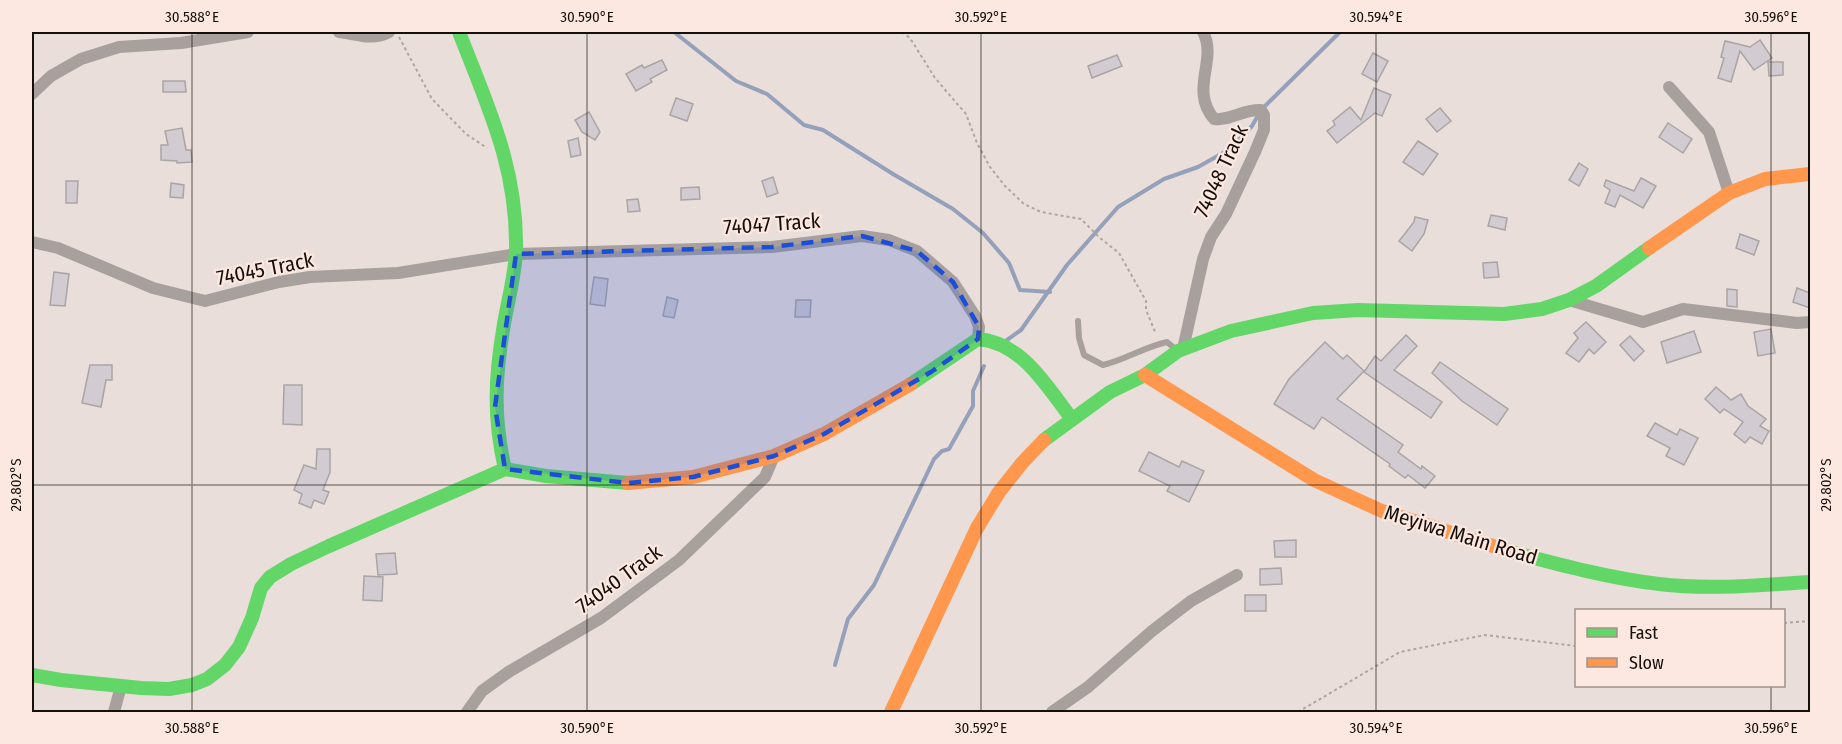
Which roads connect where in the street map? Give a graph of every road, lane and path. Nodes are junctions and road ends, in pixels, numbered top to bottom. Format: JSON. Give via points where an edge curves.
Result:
{"nodes":[{"id":1,"x":248,"y":32,"type":"edge"},
{"id":2,"x":339,"y":32,"type":"edge"},
{"id":3,"x":389,"y":32,"type":"edge"},
{"id":4,"x":397,"y":32,"type":"edge"},
{"id":5,"x":459,"y":32,"type":"edge"},
{"id":6,"x":902,"y":32,"type":"edge"},
{"id":7,"x":1203,"y":32,"type":"edge"},
{"id":8,"x":1669,"y":87,"type":"dead end"},
{"id":9,"x":32,"y":94,"type":"edge"},
{"id":10,"x":507,"y":161,"type":"junction"},
{"id":11,"x":1810,"y":174,"type":"edge"},
{"id":12,"x":1729,"y":193,"type":"junction"},
{"id":13,"x":32,"y":242,"type":"edge"},
{"id":14,"x":516,"y":254,"type":"junction"},
{"id":15,"x":1569,"y":300,"type":"junction"},
{"id":16,"x":1078,"y":321,"type":"dead end"},
{"id":17,"x":1810,"y":322,"type":"edge"},
{"id":18,"x":984,"y":340,"type":"junction"},
{"id":19,"x":1160,"y":343,"type":"junction"},
{"id":20,"x":1181,"y":350,"type":"junction"},
{"id":21,"x":1145,"y":375,"type":"junction"},
{"id":22,"x":1072,"y":419,"type":"junction"},
{"id":23,"x":774,"y":456,"type":"junction"},
{"id":24,"x":505,"y":469,"type":"junction"},
{"id":25,"x":1237,"y":575,"type":"dead end"},
{"id":26,"x":1810,"y":582,"type":"edge"},
{"id":27,"x":1810,"y":621,"type":"edge"},
{"id":28,"x":1785,"y":623,"type":"edge"},
{"id":29,"x":1575,"y":646,"type":"edge"},
{"id":30,"x":32,"y":675,"type":"edge"},
{"id":31,"x":121,"y":686,"type":"junction"},
{"id":32,"x":114,"y":712,"type":"edge"},
{"id":33,"x":467,"y":712,"type":"edge"},
{"id":34,"x":891,"y":712,"type":"edge"},
{"id":35,"x":1052,"y":712,"type":"edge"},
{"id":36,"x":1298,"y":712,"type":"edge"}],
"edges":[{"from":1,"to":9,"type":"street","via":[[181,43],[119,47],[81,59],[51,76]]},
{"from":2,"to":3,"type":"street","via":[[372,37]]},
{"from":4,"to":10,"type":"path","via":[[432,99],[466,134]]},
{"from":5,"to":10,"type":"street"},
{"from":6,"to":19,"type":"path","via":[[966,114],[977,143],[1005,186],[1024,204],[1041,212],[1081,219],[1119,253],[1146,301]]},
{"from":7,"to":20,"type":"street","name":"74048 Track","via":[[1209,49],[1203,75],[1207,110],[1214,119],[1223,120],[1249,110],[1261,110],[1264,130],[1226,214],[1211,237]]},
{"from":8,"to":12,"type":"street","via":[[1709,132]]},
{"from":10,"to":14,"type":"street","via":[[515,204]]},
{"from":11,"to":12,"type":"street","via":[[1765,179]]},
{"from":12,"to":15,"type":"street","via":[[1596,286]]},
{"from":13,"to":14,"type":"street","name":"74045 Track","via":[[58,248],[153,288],[205,301],[310,277],[398,273]]},
{"from":14,"to":18,"type":"street","name":"74047 Track","via":[[772,247],[862,236],[889,240],[917,251],[953,282],[975,316]]},
{"from":14,"to":24,"type":"street","via":[[501,340],[495,407]]},
{"from":15,"to":17,"type":"street","via":[[1643,322],[1683,309]]},
{"from":15,"to":20,"type":"street","via":[[1542,309],[1504,314],[1358,310],[1313,313],[1231,331]]},
{"from":16,"to":19,"type":"lane","via":[[1084,355],[1103,365]]},
{"from":18,"to":22,"type":"street","via":[[1013,351],[1034,369]]},
{"from":18,"to":23,"type":"street","via":[[879,404]]},
{"from":19,"to":20,"type":"lane","via":[[1167,342]]},
{"from":20,"to":21,"type":"street"},
{"from":21,"to":22,"type":"street"},
{"from":21,"to":26,"type":"street","name":"Meyiwa Main Road","via":[[1314,480],[1382,511],[1463,538],[1569,568],[1660,584],[1722,587]]},
{"from":22,"to":34,"type":"street","via":[[1022,463],[976,528]]},
{"from":23,"to":24,"type":"street","via":[[693,477],[628,483]]},
{"from":23,"to":33,"type":"street","name":"74040 Track","via":[[765,477],[679,560],[601,618],[482,691]]},
{"from":24,"to":31,"type":"street","via":[[328,546],[270,577],[261,588],[238,647],[225,665],[207,679],[169,689]]},
{"from":25,"to":35,"type":"street","via":[[1191,601]]},
{"from":27,"to":28,"type":"path"},
{"from":29,"to":36,"type":"path","via":[[1485,635],[1400,652]]},
{"from":30,"to":31,"type":"street"},
{"from":31,"to":32,"type":"street"}]}
